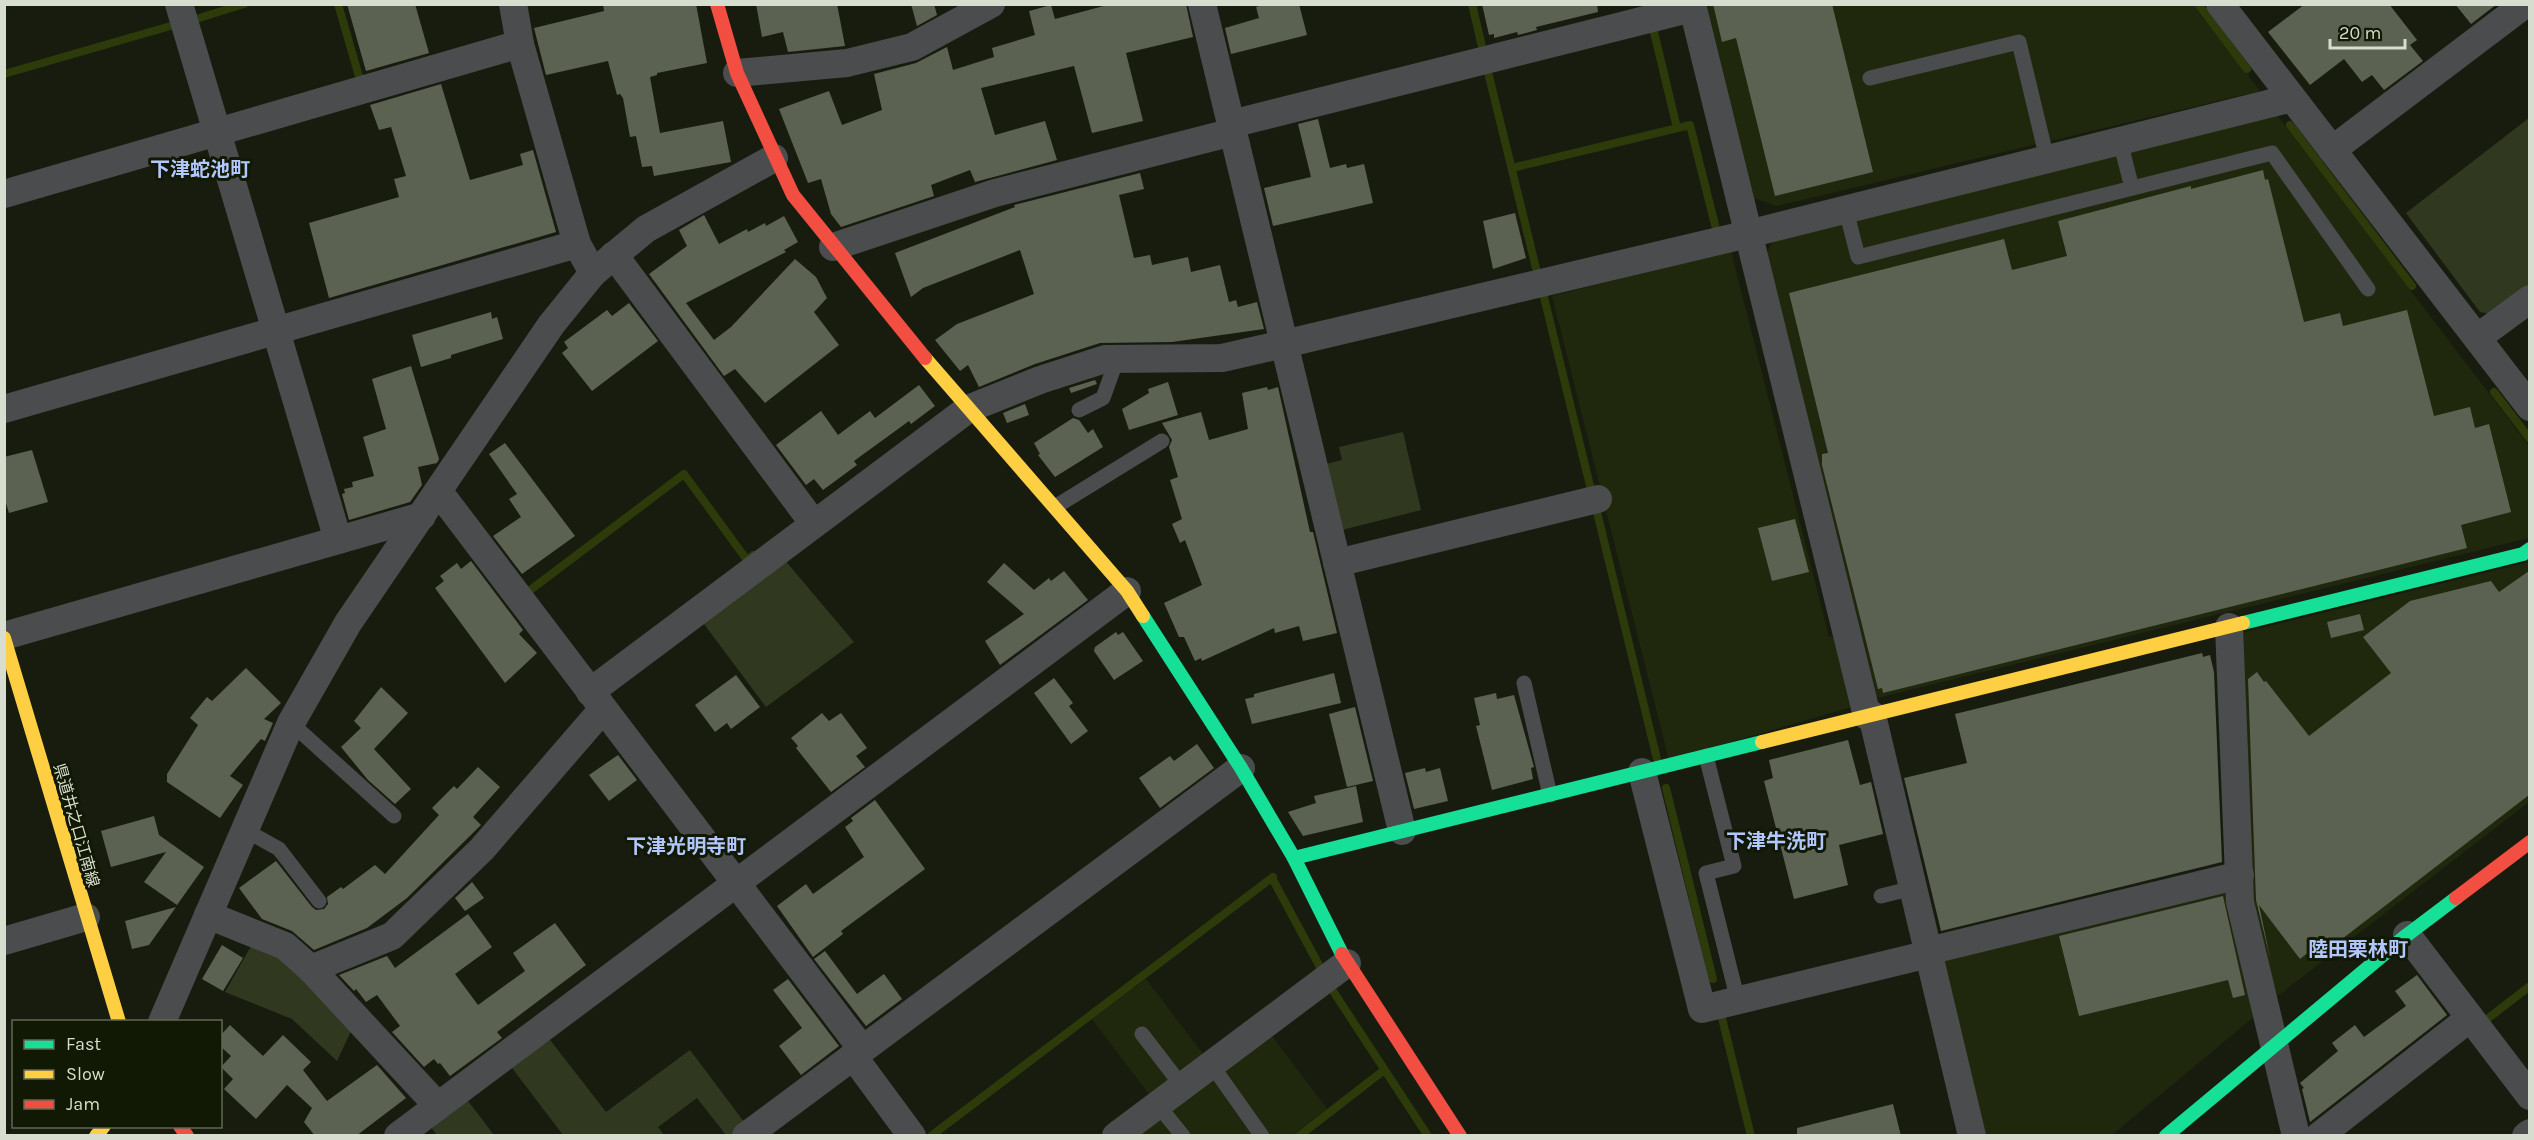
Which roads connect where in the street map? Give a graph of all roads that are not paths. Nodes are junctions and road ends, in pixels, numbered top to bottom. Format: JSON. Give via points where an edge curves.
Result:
{"nodes":[{"id":1,"x":179,"y":4,"type":"edge"},
{"id":2,"x":513,"y":4,"type":"edge"},
{"id":3,"x":717,"y":4,"type":"edge"},
{"id":4,"x":991,"y":4,"type":"edge"},
{"id":5,"x":1202,"y":4,"type":"edge"},
{"id":6,"x":2220,"y":4,"type":"edge"},
{"id":7,"x":2525,"y":4,"type":"edge"},
{"id":8,"x":1692,"y":6,"type":"edge"},
{"id":9,"x":520,"y":44,"type":"junction"},
{"id":10,"x":737,"y":73,"type":"junction"},
{"id":11,"x":1869,"y":78,"type":"dead end"},
{"id":12,"x":2292,"y":98,"type":"junction"},
{"id":13,"x":1232,"y":128,"type":"junction"},
{"id":14,"x":217,"y":133,"type":"junction"},
{"id":15,"x":2120,"y":141,"type":"junction"},
{"id":16,"x":2332,"y":150,"type":"junction"},
{"id":17,"x":774,"y":158,"type":"junction"},
{"id":18,"x":2047,"y":159,"type":"junction"},
{"id":19,"x":2132,"y":188,"type":"junction"},
{"id":20,"x":4,"y":194,"type":"edge"},
{"id":21,"x":1846,"y":210,"type":"junction"},
{"id":22,"x":1748,"y":234,"type":"junction"},
{"id":23,"x":577,"y":244,"type":"junction"},
{"id":24,"x":833,"y":247,"type":"junction"},
{"id":25,"x":604,"y":264,"type":"junction"},
{"id":26,"x":2368,"y":289,"type":"dead end"},
{"id":27,"x":2529,"y":299,"type":"edge"},
{"id":28,"x":276,"y":331,"type":"junction"},
{"id":29,"x":2477,"y":338,"type":"junction"},
{"id":30,"x":1284,"y":344,"type":"junction"},
{"id":31,"x":1117,"y":359,"type":"junction"},
{"id":32,"x":2529,"y":407,"type":"edge"},
{"id":33,"x":4,"y":409,"type":"edge"},
{"id":34,"x":968,"y":410,"type":"junction"},
{"id":35,"x":1080,"y":410,"type":"dead end"},
{"id":36,"x":1162,"y":441,"type":"dead end"},
{"id":37,"x":439,"y":492,"type":"junction"},
{"id":38,"x":1598,"y":499,"type":"dead end"},
{"id":39,"x":1055,"y":507,"type":"junction"},
{"id":40,"x":422,"y":516,"type":"junction"},
{"id":41,"x":814,"y":524,"type":"junction"},
{"id":42,"x":338,"y":540,"type":"junction"},
{"id":43,"x":2529,"y":549,"type":"edge"},
{"id":44,"x":1337,"y":563,"type":"junction"},
{"id":45,"x":1127,"y":591,"type":"junction"},
{"id":46,"x":2229,"y":627,"type":"junction"},
{"id":47,"x":4,"y":637,"type":"edge"},
{"id":48,"x":1524,"y":683,"type":"dead end"},
{"id":49,"x":597,"y":700,"type":"junction"},
{"id":50,"x":1870,"y":716,"type":"junction"},
{"id":51,"x":291,"y":723,"type":"junction"},
{"id":52,"x":1706,"y":756,"type":"junction"},
{"id":53,"x":1241,"y":768,"type":"junction"},
{"id":54,"x":1642,"y":772,"type":"junction"},
{"id":55,"x":1550,"y":795,"type":"junction"},
{"id":56,"x":394,"y":816,"type":"dead end"},
{"id":57,"x":245,"y":830,"type":"junction"},
{"id":58,"x":1402,"y":831,"type":"junction"},
{"id":59,"x":2529,"y":842,"type":"edge"},
{"id":60,"x":1294,"y":858,"type":"junction"},
{"id":61,"x":2240,"y":875,"type":"junction"},
{"id":62,"x":737,"y":884,"type":"junction"},
{"id":63,"x":1913,"y":888,"type":"junction"},
{"id":64,"x":1881,"y":896,"type":"dead end"},
{"id":65,"x":319,"y":901,"type":"dead end"},
{"id":66,"x":208,"y":915,"type":"junction"},
{"id":67,"x":86,"y":917,"type":"junction"},
{"id":68,"x":2407,"y":935,"type":"junction"},
{"id":69,"x":4,"y":941,"type":"edge"},
{"id":70,"x":1929,"y":953,"type":"junction"},
{"id":71,"x":1347,"y":963,"type":"junction"},
{"id":72,"x":311,"y":969,"type":"junction"},
{"id":73,"x":1738,"y":1000,"type":"junction"},
{"id":74,"x":2470,"y":1018,"type":"junction"},
{"id":75,"x":118,"y":1020,"type":"edge"},
{"id":76,"x":163,"y":1020,"type":"edge"},
{"id":77,"x":1142,"y":1034,"type":"dead end"},
{"id":78,"x":2274,"y":1045,"type":"junction"},
{"id":79,"x":858,"y":1052,"type":"junction"},
{"id":80,"x":1210,"y":1065,"type":"junction"},
{"id":81,"x":1182,"y":1086,"type":"junction"},
{"id":82,"x":2529,"y":1096,"type":"edge"},
{"id":83,"x":1158,"y":1104,"type":"junction"},
{"id":84,"x":438,"y":1106,"type":"junction"},
{"id":85,"x":398,"y":1136,"type":"edge"},
{"id":86,"x":746,"y":1136,"type":"edge"},
{"id":87,"x":912,"y":1136,"type":"edge"},
{"id":88,"x":1116,"y":1136,"type":"edge"},
{"id":89,"x":1183,"y":1136,"type":"edge"},
{"id":90,"x":1262,"y":1136,"type":"edge"},
{"id":91,"x":1460,"y":1136,"type":"edge"},
{"id":92,"x":1972,"y":1136,"type":"edge"},
{"id":93,"x":2166,"y":1136,"type":"edge"},
{"id":94,"x":2296,"y":1136,"type":"edge"},
{"id":95,"x":2319,"y":1136,"type":"edge"}],
"edges":[{"from":1,"to":14,"type":"street"},
{"from":2,"to":9,"type":"street"},
{"from":3,"to":10,"type":"street"},
{"from":4,"to":10,"type":"street","via":[[912,47],[847,63]]},
{"from":5,"to":13,"type":"street"},
{"from":6,"to":12,"type":"street"},
{"from":7,"to":16,"type":"street"},
{"from":8,"to":13,"type":"street"},
{"from":8,"to":22,"type":"street"},
{"from":9,"to":14,"type":"street"},
{"from":9,"to":23,"type":"street"},
{"from":10,"to":17,"type":"street"},
{"from":11,"to":18,"type":"lane","via":[[2019,42]]},
{"from":12,"to":15,"type":"street"},
{"from":12,"to":16,"type":"street"},
{"from":13,"to":24,"type":"street","via":[[995,193]]},
{"from":13,"to":30,"type":"street"},
{"from":14,"to":20,"type":"street"},
{"from":14,"to":28,"type":"street"},
{"from":15,"to":18,"type":"street"},
{"from":15,"to":19,"type":"lane"},
{"from":16,"to":29,"type":"street"},
{"from":17,"to":24,"type":"street","via":[[793,195]]},
{"from":17,"to":25,"type":"street","via":[[646,229]]},
{"from":18,"to":21,"type":"street"},
{"from":19,"to":21,"type":"lane","via":[[1858,257]]},
{"from":19,"to":26,"type":"lane","via":[[2272,153]]},
{"from":21,"to":22,"type":"street"},
{"from":22,"to":30,"type":"street"},
{"from":22,"to":50,"type":"street"},
{"from":23,"to":25,"type":"street"},
{"from":23,"to":28,"type":"street"},
{"from":24,"to":34,"type":"street"},
{"from":25,"to":37,"type":"street","via":[[551,325]]},
{"from":25,"to":41,"type":"street"},
{"from":27,"to":29,"type":"street"},
{"from":28,"to":33,"type":"street"},
{"from":28,"to":42,"type":"street"},
{"from":29,"to":32,"type":"street"},
{"from":30,"to":31,"type":"street","via":[[1222,358]]},
{"from":30,"to":44,"type":"street"},
{"from":31,"to":34,"type":"street","via":[[1105,359],[1040,380]]},
{"from":31,"to":35,"type":"lane","via":[[1103,398]]},
{"from":34,"to":39,"type":"street"},
{"from":34,"to":41,"type":"street"},
{"from":36,"to":39,"type":"lane"},
{"from":37,"to":40,"type":"street"},
{"from":37,"to":49,"type":"street"},
{"from":38,"to":44,"type":"street"},
{"from":39,"to":45,"type":"street"},
{"from":40,"to":42,"type":"street"},
{"from":40,"to":51,"type":"street","via":[[348,623]]},
{"from":41,"to":49,"type":"street"},
{"from":42,"to":47,"type":"street"},
{"from":43,"to":46,"type":"street","via":[[2523,554]]},
{"from":44,"to":58,"type":"street"},
{"from":45,"to":53,"type":"street"},
{"from":45,"to":62,"type":"street"},
{"from":46,"to":50,"type":"street"},
{"from":46,"to":61,"type":"street"},
{"from":47,"to":67,"type":"street","name":"県道井之口江南線"},
{"from":48,"to":55,"type":"lane"},
{"from":49,"to":62,"type":"street"},
{"from":49,"to":72,"type":"street","via":[[482,849],[392,936]]},
{"from":50,"to":52,"type":"street"},
{"from":50,"to":63,"type":"street"},
{"from":51,"to":56,"type":"lane"},
{"from":51,"to":57,"type":"street"},
{"from":52,"to":54,"type":"street"},
{"from":52,"to":73,"type":"lane","via":[[1734,866],[1706,873]]},
{"from":53,"to":60,"type":"street"},
{"from":53,"to":79,"type":"street"},
{"from":54,"to":55,"type":"street"},
{"from":54,"to":73,"type":"street","via":[[1702,1009]]},
{"from":55,"to":58,"type":"street"},
{"from":57,"to":65,"type":"lane","via":[[279,849]]},
{"from":57,"to":66,"type":"street"},
{"from":58,"to":60,"type":"street"},
{"from":59,"to":68,"type":"street"},
{"from":60,"to":71,"type":"street"},
{"from":61,"to":70,"type":"street"},
{"from":61,"to":78,"type":"street","via":[[2240,902]]},
{"from":62,"to":79,"type":"street"},
{"from":62,"to":84,"type":"street"},
{"from":63,"to":64,"type":"lane"},
{"from":63,"to":70,"type":"street"},
{"from":66,"to":72,"type":"street","via":[[285,946]]},
{"from":66,"to":76,"type":"street"},
{"from":67,"to":69,"type":"street"},
{"from":67,"to":75,"type":"street","name":"県道井之口江南線"},
{"from":68,"to":74,"type":"street"},
{"from":68,"to":78,"type":"street"},
{"from":70,"to":73,"type":"street"},
{"from":70,"to":92,"type":"street"},
{"from":71,"to":80,"type":"street"},
{"from":71,"to":91,"type":"street"},
{"from":72,"to":84,"type":"street"},
{"from":74,"to":82,"type":"street"},
{"from":74,"to":95,"type":"street"},
{"from":77,"to":81,"type":"lane"},
{"from":78,"to":93,"type":"street"},
{"from":78,"to":94,"type":"street"},
{"from":79,"to":86,"type":"street"},
{"from":79,"to":87,"type":"street"},
{"from":80,"to":81,"type":"street"},
{"from":80,"to":90,"type":"lane"},
{"from":81,"to":83,"type":"street"},
{"from":83,"to":88,"type":"street"},
{"from":83,"to":89,"type":"lane"},
{"from":84,"to":85,"type":"street"}]}
